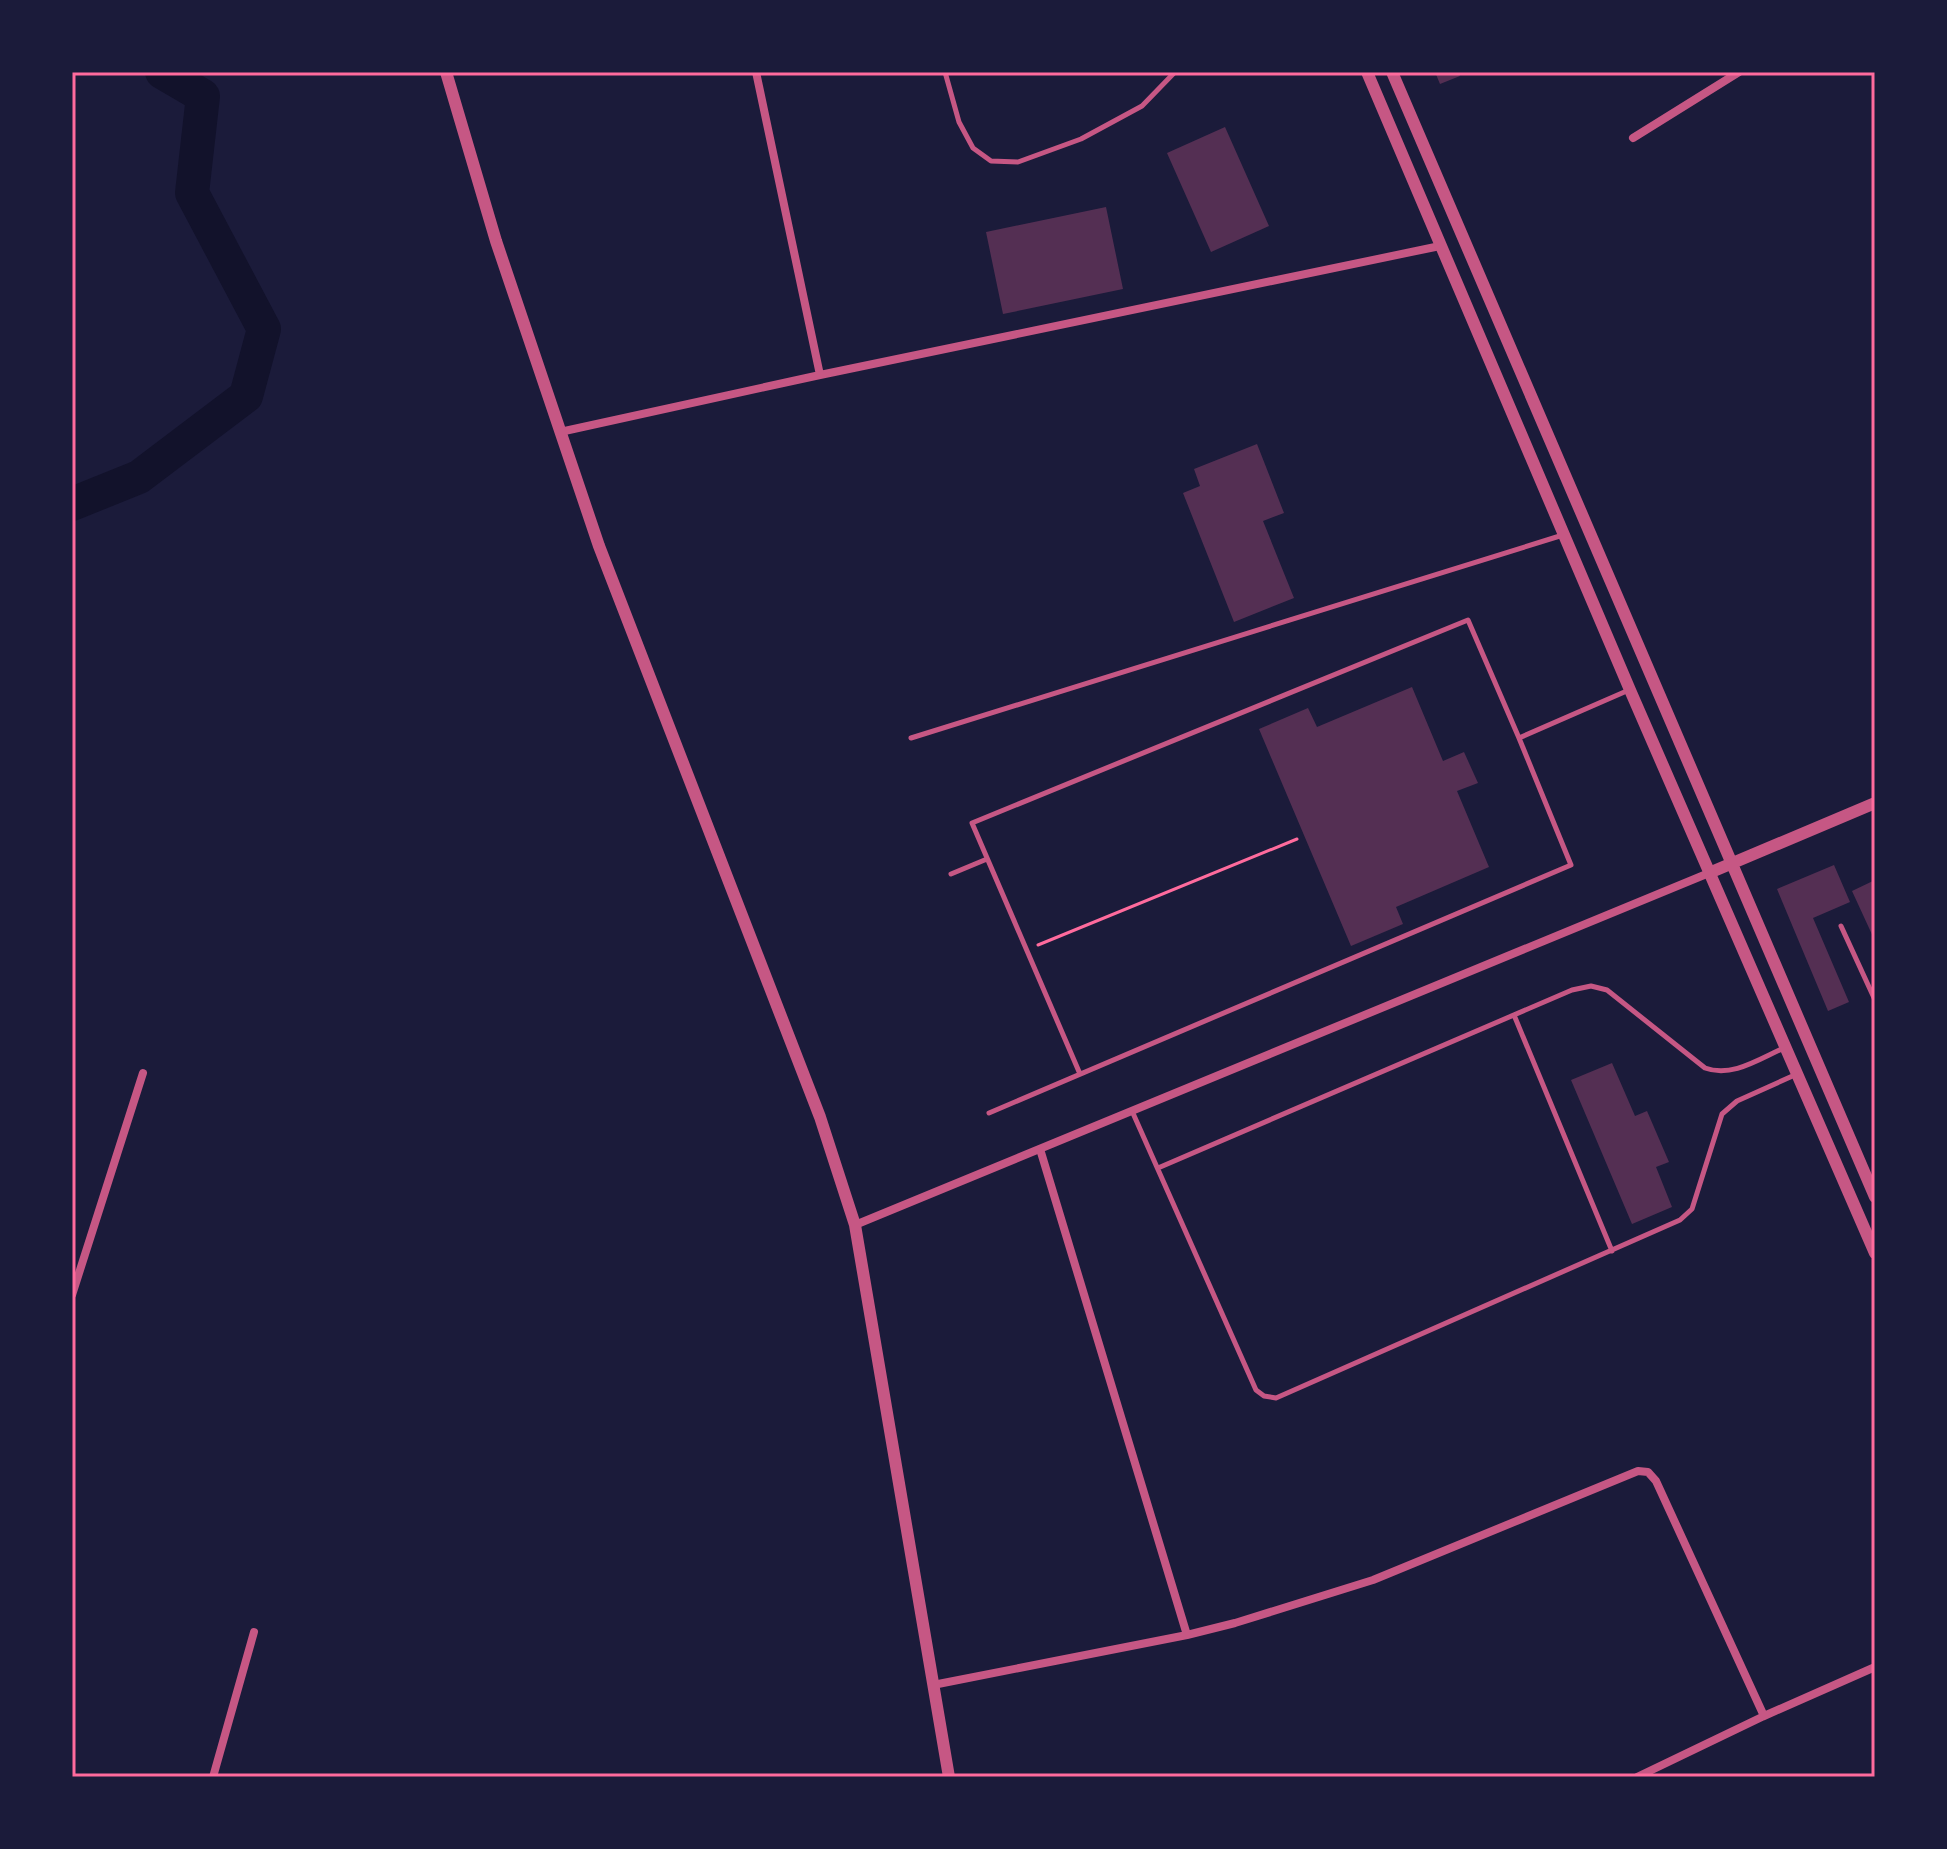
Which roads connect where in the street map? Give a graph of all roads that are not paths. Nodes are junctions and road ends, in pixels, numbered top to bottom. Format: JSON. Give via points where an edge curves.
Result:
{"nodes":[{"id":1,"x":446,"y":72,"type":"edge"},
{"id":2,"x":756,"y":72,"type":"edge"},
{"id":3,"x":945,"y":72,"type":"edge"},
{"id":4,"x":1175,"y":72,"type":"edge"},
{"id":5,"x":1367,"y":72,"type":"edge"},
{"id":6,"x":1392,"y":72,"type":"edge"},
{"id":7,"x":1739,"y":72,"type":"edge"},
{"id":8,"x":1633,"y":138,"type":"dead end"},
{"id":9,"x":1463,"y":237,"type":"junction"},
{"id":10,"x":1440,"y":246,"type":"junction"},
{"id":11,"x":820,"y":375,"type":"junction"},
{"id":12,"x":560,"y":432,"type":"junction"},
{"id":13,"x":1564,"y":535,"type":"junction"},
{"id":14,"x":1630,"y":690,"type":"junction"},
{"id":15,"x":911,"y":738,"type":"dead end"},
{"id":16,"x":1519,"y":738,"type":"junction"},
{"id":17,"x":1875,"y":803,"type":"edge"},
{"id":18,"x":987,"y":859,"type":"junction"},
{"id":19,"x":1732,"y":863,"type":"junction"},
{"id":20,"x":1709,"y":873,"type":"junction"},
{"id":21,"x":951,"y":874,"type":"dead end"},
{"id":22,"x":1841,"y":926,"type":"dead end"},
{"id":23,"x":1875,"y":1000,"type":"edge"},
{"id":24,"x":1514,"y":1015,"type":"junction"},
{"id":25,"x":1785,"y":1048,"type":"junction"},
{"id":26,"x":143,"y":1073,"type":"dead end"},
{"id":27,"x":1080,"y":1074,"type":"junction"},
{"id":28,"x":1797,"y":1074,"type":"junction"},
{"id":29,"x":1132,"y":1111,"type":"junction"},
{"id":30,"x":989,"y":1113,"type":"dead end"},
{"id":31,"x":1040,"y":1149,"type":"junction"},
{"id":32,"x":1158,"y":1168,"type":"junction"},
{"id":33,"x":1875,"y":1197,"type":"edge"},
{"id":34,"x":855,"y":1225,"type":"junction"},
{"id":35,"x":1612,"y":1251,"type":"junction"},
{"id":36,"x":1875,"y":1253,"type":"edge"},
{"id":37,"x":72,"y":1295,"type":"edge"},
{"id":38,"x":254,"y":1632,"type":"dead end"},
{"id":39,"x":1187,"y":1635,"type":"junction"},
{"id":40,"x":1875,"y":1667,"type":"edge"},
{"id":41,"x":933,"y":1685,"type":"junction"},
{"id":42,"x":1764,"y":1716,"type":"junction"},
{"id":43,"x":213,"y":1777,"type":"edge"},
{"id":44,"x":949,"y":1777,"type":"edge"},
{"id":45,"x":1637,"y":1777,"type":"edge"}],
"edges":[{"from":1,"to":12,"type":"street"},
{"from":2,"to":11,"type":"street"},
{"from":3,"to":4,"type":"lane","via":[[959,122],[973,148],[991,161],[1018,162],[1081,139],[1142,106]]},
{"from":5,"to":10,"type":"street"},
{"from":6,"to":9,"type":"street"},
{"from":7,"to":8,"type":"street"},
{"from":9,"to":10,"type":"street"},
{"from":9,"to":19,"type":"street"},
{"from":10,"to":11,"type":"street"},
{"from":10,"to":13,"type":"street"},
{"from":11,"to":12,"type":"street"},
{"from":12,"to":34,"type":"street","via":[[820,1117]]},
{"from":13,"to":14,"type":"street"},
{"from":13,"to":15,"type":"lane"},
{"from":14,"to":16,"type":"lane"},
{"from":14,"to":20,"type":"street"},
{"from":16,"to":18,"type":"lane","via":[[1468,620],[972,823]]},
{"from":16,"to":27,"type":"lane","via":[[1571,865]]},
{"from":17,"to":19,"type":"street"},
{"from":18,"to":21,"type":"lane"},
{"from":18,"to":27,"type":"lane"},
{"from":19,"to":20,"type":"street"},
{"from":19,"to":33,"type":"street"},
{"from":20,"to":25,"type":"street"},
{"from":20,"to":29,"type":"street"},
{"from":22,"to":23,"type":"lane"},
{"from":24,"to":25,"type":"lane","via":[[1591,986],[1607,990],[1718,1073]]},
{"from":24,"to":32,"type":"lane"},
{"from":24,"to":35,"type":"lane"},
{"from":25,"to":28,"type":"street"},
{"from":26,"to":37,"type":"street"},
{"from":27,"to":30,"type":"lane"},
{"from":28,"to":35,"type":"lane","via":[[1737,1101],[1722,1114],[1692,1209],[1680,1220]]},
{"from":28,"to":36,"type":"street"},
{"from":29,"to":31,"type":"street"},
{"from":29,"to":32,"type":"lane"},
{"from":31,"to":34,"type":"street"},
{"from":31,"to":39,"type":"street"},
{"from":32,"to":35,"type":"lane","via":[[1256,1390],[1264,1396],[1276,1398]]},
{"from":34,"to":41,"type":"street"},
{"from":38,"to":43,"type":"street"},
{"from":39,"to":41,"type":"street"},
{"from":39,"to":42,"type":"street","via":[[1373,1580],[1638,1471],[1648,1472]]},
{"from":40,"to":42,"type":"street"},
{"from":41,"to":44,"type":"street"},
{"from":42,"to":45,"type":"street"}]}
